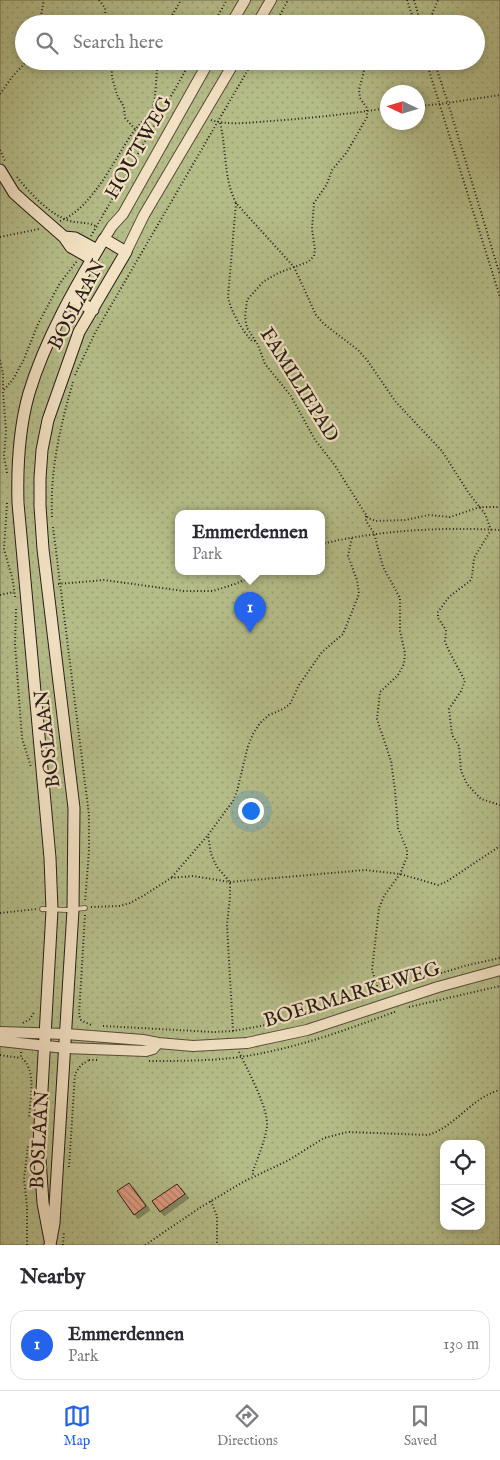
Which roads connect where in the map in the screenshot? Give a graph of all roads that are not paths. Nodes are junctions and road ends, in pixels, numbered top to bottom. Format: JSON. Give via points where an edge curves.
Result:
{"nodes":[{"id":1,"x":244,"y":0,"type":"edge"},
{"id":2,"x":271,"y":0,"type":"edge"},
{"id":3,"x":236,"y":15,"type":"edge"},
{"id":4,"x":262,"y":15,"type":"edge"},
{"id":5,"x":204,"y":70,"type":"edge"},
{"id":6,"x":230,"y":70,"type":"edge"},
{"id":7,"x":5,"y":169,"type":"edge"},
{"id":8,"x":106,"y":236,"type":"junction"},
{"id":9,"x":64,"y":237,"type":"junction"},
{"id":10,"x":128,"y":249,"type":"junction"},
{"id":11,"x":95,"y":255,"type":"junction"},
{"id":12,"x":71,"y":297,"type":"junction"},
{"id":13,"x":93,"y":310,"type":"junction"},
{"id":14,"x":85,"y":908,"type":"road end"},
{"id":15,"x":47,"y":909,"type":"junction"},
{"id":16,"x":73,"y":910,"type":"junction"},
{"id":17,"x":498,"y":970,"type":"edge"},
{"id":18,"x":0,"y":1032,"type":"edge"},
{"id":19,"x":44,"y":1033,"type":"junction"},
{"id":20,"x":66,"y":1034,"type":"junction"},
{"id":21,"x":22,"y":1038,"type":"junction"},
{"id":22,"x":0,"y":1041,"type":"edge"},
{"id":23,"x":158,"y":1044,"type":"junction"},
{"id":24,"x":43,"y":1046,"type":"junction"},
{"id":25,"x":64,"y":1048,"type":"junction"},
{"id":26,"x":50,"y":1243,"type":"edge"}],
"edges":[{"from":1,"to":3,"type":"street"},
{"from":2,"to":4,"type":"street"},
{"from":5,"to":8,"type":"street","name":"HOUTWEG","via":[[124,214]]},
{"from":6,"to":10,"type":"street","name":"HOUTWEG","via":[[144,215]]},
{"from":7,"to":9,"type":"main road","name":"BOSLAAN","via":[[14,193]]},
{"from":8,"to":10,"type":"main road"},
{"from":8,"to":11,"type":"main road","name":"HOUTWEG"},
{"from":9,"to":11,"type":"main road","name":"BOSLAAN","via":[[75,238]]},
{"from":9,"to":11,"type":"main road","name":"BOSLAAN","via":[[81,253]]},
{"from":10,"to":13,"type":"main road","name":"BOSLAAN"},
{"from":11,"to":12,"type":"main road","name":"BOSLAAN"},
{"from":12,"to":13,"type":"main road"},
{"from":12,"to":15,"type":"main road","name":"BOSLAAN","via":[[29,394],[18,467],[19,512],[50,858]]},
{"from":13,"to":16,"type":"main road","name":"BOSLAAN","via":[[73,346],[48,420],[40,478],[43,549],[74,808]]},
{"from":14,"to":16,"type":"lane"},
{"from":15,"to":16,"type":"lane"},
{"from":15,"to":19,"type":"main road","name":"BOSLAAN"},
{"from":16,"to":20,"type":"main road","name":"BOSLAAN"},
{"from":17,"to":23,"type":"street","name":"BOERMARKEWEG","via":[[307,1030],[247,1043]]},
{"from":18,"to":21,"type":"street","name":"BOERMARKEWEG"},
{"from":19,"to":20,"type":"street","name":"BOERMARKEWEG"},
{"from":19,"to":21,"type":"street","name":"BOERMARKEWEG"},
{"from":19,"to":24,"type":"main road","name":"BOSLAAN"},
{"from":20,"to":23,"type":"street","name":"BOERMARKEWEG","via":[[91,1031]]},
{"from":20,"to":25,"type":"main road","name":"BOSLAAN"},
{"from":21,"to":22,"type":"street","name":"BOERMARKEWEG"},
{"from":21,"to":24,"type":"street","name":"BOERMARKEWEG"},
{"from":23,"to":25,"type":"street","name":"BOERMARKEWEG","via":[[146,1050]]},
{"from":24,"to":25,"type":"street","name":"BOERMARKEWEG"},
{"from":24,"to":26,"type":"main road","name":"BOSLAAN","via":[[39,1144],[43,1204]]},
{"from":25,"to":26,"type":"main road","name":"BOSLAAN","via":[[54,1223]]}]}
